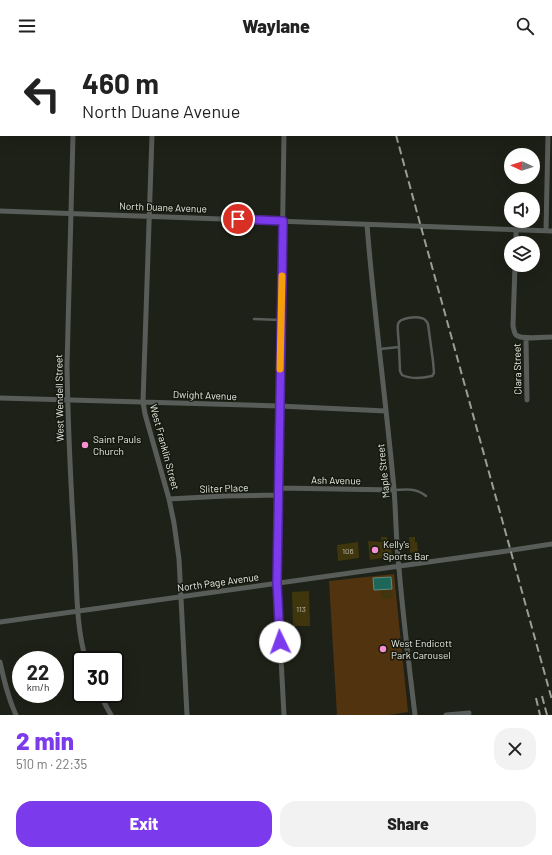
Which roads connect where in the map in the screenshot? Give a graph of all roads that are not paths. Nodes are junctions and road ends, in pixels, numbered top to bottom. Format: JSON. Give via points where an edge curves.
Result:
{"nodes":[{"id":1,"x":73,"y":136,"type":"edge"},
{"id":2,"x":152,"y":136,"type":"edge"},
{"id":3,"x":284,"y":136,"type":"edge"},
{"id":4,"x":548,"y":136,"type":"edge"},
{"id":5,"x":0,"y":211,"type":"edge"},
{"id":6,"x":71,"y":213,"type":"junction"},
{"id":7,"x":149,"y":216,"type":"junction"},
{"id":8,"x":283,"y":221,"type":"junction"},
{"id":9,"x":367,"y":225,"type":"junction"},
{"id":10,"x":516,"y":230,"type":"junction"},
{"id":11,"x":546,"y":231,"type":"junction"},
{"id":12,"x":552,"y":231,"type":"edge"},
{"id":13,"x":516,"y":236,"type":"edge"},
{"id":14,"x":515,"y":272,"type":"edge"},
{"id":15,"x":254,"y":319,"type":"dead end"},
{"id":16,"x":281,"y":320,"type":"junction"},
{"id":17,"x":552,"y":337,"type":"edge"},
{"id":18,"x":526,"y":338,"type":"junction"},
{"id":19,"x":399,"y":347,"type":"junction"},
{"id":20,"x":380,"y":349,"type":"junction"},
{"id":21,"x":0,"y":398,"type":"edge"},
{"id":22,"x":67,"y":400,"type":"junction"},
{"id":23,"x":527,"y":400,"type":"dead end"},
{"id":24,"x":143,"y":402,"type":"junction"},
{"id":25,"x":279,"y":406,"type":"junction"},
{"id":26,"x":386,"y":410,"type":"junction"},
{"id":27,"x":278,"y":488,"type":"junction"},
{"id":28,"x":394,"y":490,"type":"junction"},
{"id":29,"x":278,"y":495,"type":"junction"},
{"id":30,"x":426,"y":496,"type":"dead end"},
{"id":31,"x":170,"y":500,"type":"junction"},
{"id":32,"x":552,"y":544,"type":"edge"},
{"id":33,"x":399,"y":566,"type":"junction"},
{"id":34,"x":277,"y":583,"type":"junction"},
{"id":35,"x":181,"y":596,"type":"junction"},
{"id":36,"x":78,"y":611,"type":"junction"},
{"id":37,"x":0,"y":622,"type":"edge"},
{"id":38,"x":84,"y":651,"type":"edge"},
{"id":39,"x":0,"y":662,"type":"edge"},
{"id":40,"x":104,"y":703,"type":"edge"},
{"id":41,"x":469,"y":714,"type":"edge"},
{"id":42,"x":16,"y":715,"type":"edge"},
{"id":43,"x":112,"y":715,"type":"edge"},
{"id":44,"x":187,"y":715,"type":"edge"},
{"id":45,"x":284,"y":715,"type":"edge"},
{"id":46,"x":415,"y":715,"type":"edge"},
{"id":47,"x":446,"y":715,"type":"edge"}],
"edges":[{"from":1,"to":6,"type":"street","name":"West Wendell Street"},
{"from":2,"to":7,"type":"street","name":"West Franklin Street"},
{"from":3,"to":8,"type":"street"},
{"from":4,"to":11,"type":"street"},
{"from":5,"to":6,"type":"street","name":"North Duane Avenue"},
{"from":6,"to":7,"type":"street","name":"North Duane Avenue"},
{"from":6,"to":22,"type":"street","name":"West Wendell Street"},
{"from":7,"to":8,"type":"street","name":"North Duane Avenue"},
{"from":7,"to":24,"type":"street","name":"West Franklin Street"},
{"from":8,"to":9,"type":"street","name":"North Duane Avenue"},
{"from":8,"to":16,"type":"street"},
{"from":9,"to":10,"type":"street","name":"North Duane Avenue"},
{"from":9,"to":20,"type":"street","name":"Maple Street"},
{"from":10,"to":11,"type":"street","name":"North Duane Avenue"},
{"from":10,"to":13,"type":"street"},
{"from":11,"to":12,"type":"street","name":"North Duane Avenue"},
{"from":14,"to":18,"type":"street","via":[[514,332]]},
{"from":15,"to":16,"type":"lane"},
{"from":16,"to":25,"type":"street"},
{"from":17,"to":18,"type":"street"},
{"from":18,"to":23,"type":"street","name":"Clara Street"},
{"from":19,"to":19,"type":"lane","via":[[400,320],[425,320],[428,324],[433,361],[432,376],[426,378],[402,375]]},
{"from":19,"to":20,"type":"lane"},
{"from":20,"to":26,"type":"street","name":"Maple Street"},
{"from":21,"to":22,"type":"street","name":"Dwight Avenue"},
{"from":22,"to":24,"type":"street","name":"Dwight Avenue"},
{"from":22,"to":36,"type":"street","name":"West Wendell Street"},
{"from":24,"to":25,"type":"street","name":"Dwight Avenue"},
{"from":24,"to":31,"type":"street","name":"West Franklin Street"},
{"from":25,"to":26,"type":"street","name":"Dwight Avenue"},
{"from":25,"to":27,"type":"street"},
{"from":26,"to":28,"type":"street","name":"Maple Street"},
{"from":27,"to":28,"type":"street","name":"Ash Avenue"},
{"from":27,"to":29,"type":"street"},
{"from":28,"to":30,"type":"lane","via":[[409,489]]},
{"from":28,"to":33,"type":"street","name":"Maple Street"},
{"from":29,"to":31,"type":"street","name":"Sliter Place"},
{"from":29,"to":34,"type":"street"},
{"from":31,"to":35,"type":"street","name":"West Franklin Street","via":[[179,559]]},
{"from":32,"to":33,"type":"street","name":"North Page Avenue"},
{"from":33,"to":34,"type":"street","name":"North Page Avenue"},
{"from":33,"to":46,"type":"street","name":"Maple Street"},
{"from":34,"to":35,"type":"street","name":"North Page Avenue"},
{"from":34,"to":45,"type":"street"},
{"from":35,"to":36,"type":"street","name":"North Page Avenue"},
{"from":35,"to":44,"type":"street","name":"West Franklin Street"},
{"from":36,"to":37,"type":"street","name":"North Page Avenue"},
{"from":36,"to":38,"type":"street","name":"West Wendell Street"},
{"from":39,"to":42,"type":"street"},
{"from":40,"to":43,"type":"street"},
{"from":41,"to":47,"type":"street"}]}
